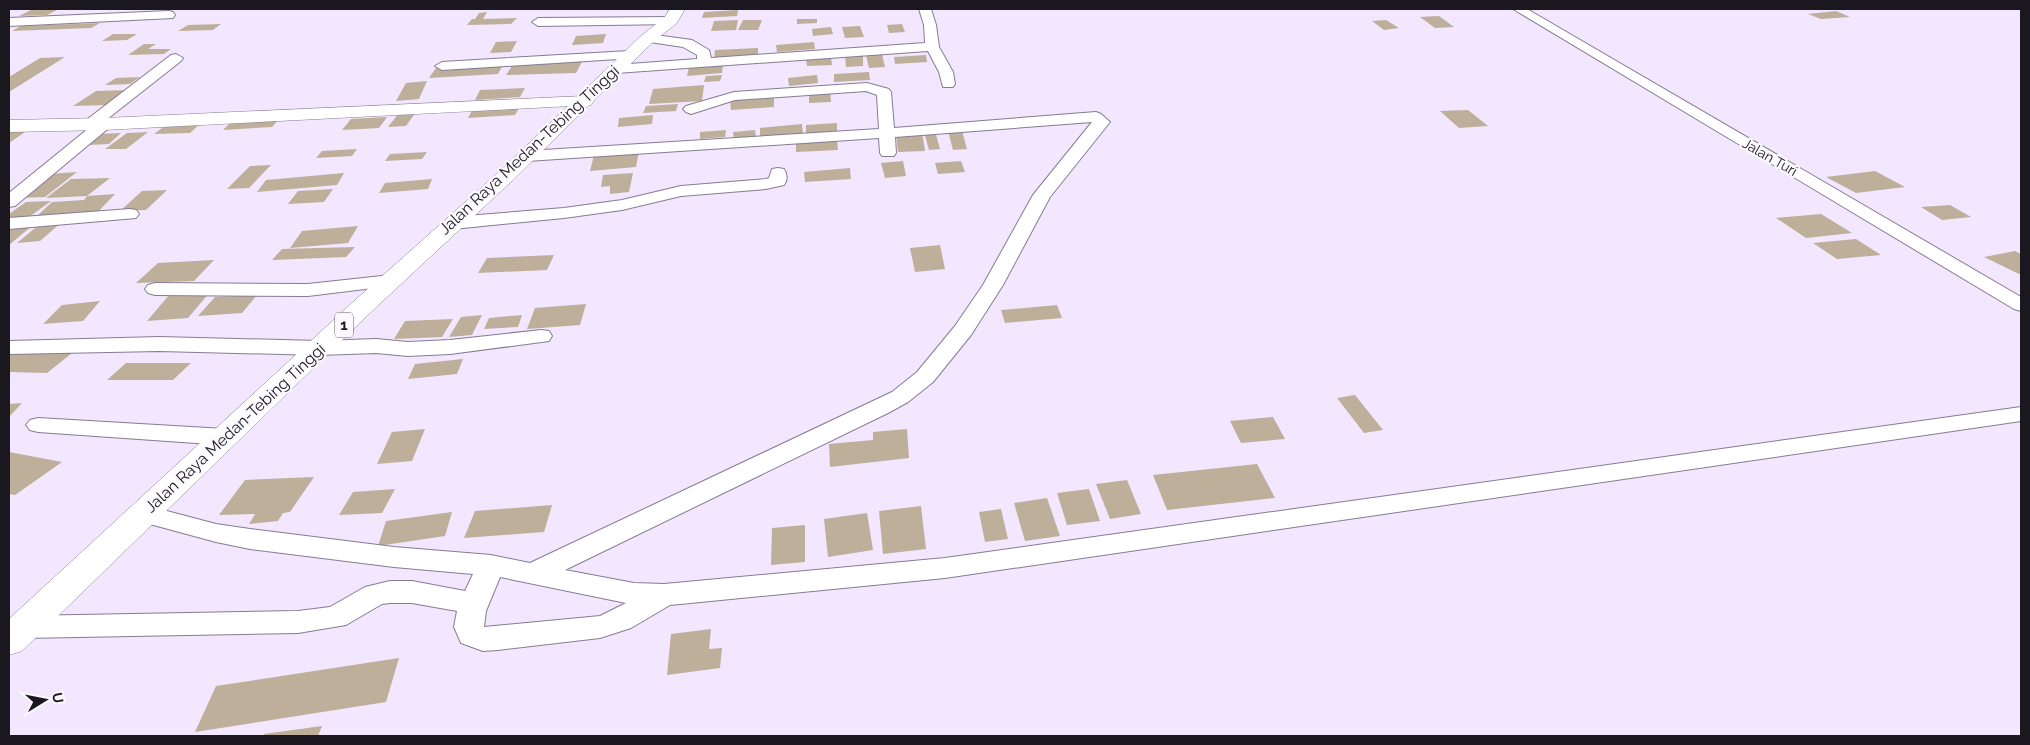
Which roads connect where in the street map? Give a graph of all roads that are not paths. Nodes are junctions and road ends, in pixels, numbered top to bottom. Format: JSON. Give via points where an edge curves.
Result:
{"nodes":[{"id":1,"x":925,"y":9,"type":"edge"},
{"id":2,"x":1519,"y":9,"type":"edge"},
{"id":3,"x":168,"y":15,"type":"dead end"},
{"id":4,"x":673,"y":15,"type":"edge"},
{"id":5,"x":9,"y":22,"type":"edge"},
{"id":6,"x":538,"y":22,"type":"dead end"},
{"id":7,"x":648,"y":38,"type":"junction"},
{"id":8,"x":932,"y":48,"type":"junction"},
{"id":9,"x":176,"y":58,"type":"dead end"},
{"id":10,"x":623,"y":62,"type":"junction"},
{"id":11,"x":700,"y":64,"type":"junction"},
{"id":12,"x":442,"y":66,"type":"dead end"},
{"id":13,"x":948,"y":84,"type":"dead end"},
{"id":14,"x":585,"y":101,"type":"junction"},
{"id":15,"x":691,"y":109,"type":"dead end"},
{"id":16,"x":98,"y":124,"type":"junction"},
{"id":17,"x":9,"y":126,"type":"edge"},
{"id":18,"x":886,"y":134,"type":"junction"},
{"id":19,"x":888,"y":153,"type":"dead end"},
{"id":20,"x":527,"y":156,"type":"junction"},
{"id":21,"x":778,"y":157,"type":"junction"},
{"id":22,"x":9,"y":202,"type":"edge"},
{"id":23,"x":130,"y":214,"type":"dead end"},
{"id":24,"x":453,"y":223,"type":"junction"},
{"id":25,"x":9,"y":224,"type":"edge"},
{"id":26,"x":391,"y":281,"type":"junction"},
{"id":27,"x":155,"y":289,"type":"dead end"},
{"id":28,"x":2021,"y":305,"type":"edge"},
{"id":29,"x":541,"y":336,"type":"dead end"},
{"id":30,"x":9,"y":348,"type":"edge"},
{"id":31,"x":320,"y":348,"type":"junction"},
{"id":32,"x":2021,"y":414,"type":"edge"},
{"id":33,"x":38,"y":425,"type":"dead end"},
{"id":34,"x":225,"y":437,"type":"junction"},
{"id":35,"x":144,"y":514,"type":"junction"},
{"id":36,"x":533,"y":573,"type":"junction"},
{"id":37,"x":482,"y":583,"type":"junction"},
{"id":38,"x":664,"y":595,"type":"junction"},
{"id":39,"x":16,"y":634,"type":"edge"}],
"edges":[{"from":1,"to":8,"type":"street"},
{"from":2,"to":28,"type":"street","name":"Jalan Turi"},
{"from":3,"to":5,"type":"street"},
{"from":4,"to":6,"type":"street"},
{"from":4,"to":7,"type":"main road","name":"Jalan Raya Medan-Tebing Tinggi","number":"1"},
{"from":7,"to":10,"type":"main road","name":"Jalan Raya Medan-Tebing Tinggi","number":"1"},
{"from":7,"to":11,"type":"street","via":[[687,43],[704,53]]},
{"from":8,"to":11,"type":"street"},
{"from":8,"to":13,"type":"street","via":[[946,72]]},
{"from":9,"to":16,"type":"street"},
{"from":10,"to":11,"type":"street"},
{"from":10,"to":12,"type":"street"},
{"from":10,"to":14,"type":"main road","name":"Jalan Raya Medan-Tebing Tinggi","number":"1"},
{"from":14,"to":16,"type":"main road"},
{"from":14,"to":20,"type":"main road","name":"Jalan Raya Medan-Tebing Tinggi","number":"1"},
{"from":15,"to":18,"type":"street","via":[[734,96],[867,87],[884,92]]},
{"from":16,"to":17,"type":"main road"},
{"from":16,"to":22,"type":"street"},
{"from":18,"to":19,"type":"street"},
{"from":18,"to":21,"type":"street"},
{"from":18,"to":36,"type":"street","via":[[973,133],[1096,118],[1102,122],[1042,195],[993,285],[963,330],[925,377],[900,397]]},
{"from":20,"to":21,"type":"street"},
{"from":20,"to":24,"type":"main road","name":"Jalan Raya Medan-Tebing Tinggi","number":"1"},
{"from":21,"to":24,"type":"street","via":[[778,181],[766,184],[681,191],[622,205],[564,213]]},
{"from":23,"to":25,"type":"street"},
{"from":24,"to":26,"type":"main road","name":"Jalan Raya Medan-Tebing Tinggi","number":"1"},
{"from":26,"to":27,"type":"street","via":[[308,290]]},
{"from":26,"to":31,"type":"main road","name":"Jalan Raya Medan-Tebing Tinggi","number":"1"},
{"from":29,"to":31,"type":"street","via":[[450,347]]},
{"from":30,"to":31,"type":"street","via":[[159,344]]},
{"from":31,"to":34,"type":"main road","name":"Jalan Raya Medan-Tebing Tinggi","number":"1"},
{"from":32,"to":38,"type":"street","via":[[946,568]]},
{"from":33,"to":34,"type":"street"},
{"from":34,"to":35,"type":"main road","name":"Jalan Raya Medan-Tebing Tinggi","number":"1"},
{"from":35,"to":37,"type":"street","via":[[216,533],[394,557]]},
{"from":35,"to":39,"type":"main road","name":"Jalan Raya Medan-Tebing Tinggi","number":"1"},
{"from":36,"to":37,"type":"street"},
{"from":36,"to":38,"type":"street","via":[[634,594]]},
{"from":37,"to":38,"type":"street","via":[[468,628],[472,635],[483,639],[600,627],[621,620]]},
{"from":37,"to":39,"type":"street","via":[[375,595],[336,617],[298,622]]}]}
